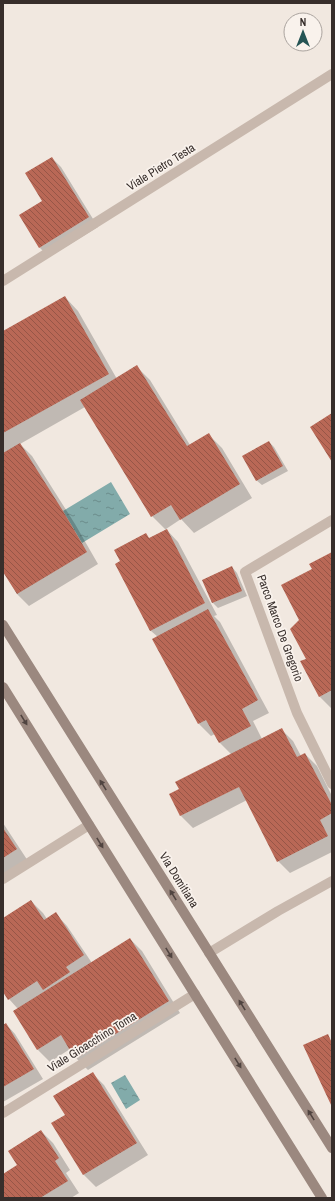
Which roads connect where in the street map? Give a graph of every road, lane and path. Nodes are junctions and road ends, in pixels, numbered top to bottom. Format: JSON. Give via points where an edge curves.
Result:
{"nodes":[{"id":1,"x":332,"y":74,"type":"edge"},
{"id":2,"x":3,"y":281,"type":"edge"},
{"id":3,"x":332,"y":520,"type":"edge"},
{"id":4,"x":3,"y":626,"type":"edge"},
{"id":5,"x":3,"y":687,"type":"edge"},
{"id":6,"x":332,"y":784,"type":"edge"},
{"id":7,"x":89,"y":825,"type":"junction"},
{"id":8,"x":3,"y":879,"type":"edge"},
{"id":9,"x":332,"y":881,"type":"edge"},
{"id":10,"x":209,"y":953,"type":"junction"},
{"id":11,"x":194,"y":994,"type":"junction"},
{"id":12,"x":3,"y":1113,"type":"edge"},
{"id":13,"x":332,"y":1148,"type":"edge"},
{"id":14,"x":322,"y":1198,"type":"edge"}],
"edges":[{"from":1,"to":2,"type":"street","name":"Viale Pietro Testa"},
{"from":3,"to":6,"type":"street","name":"Parco Marco De Gregorio","via":[[246,572],[297,713]]},
{"from":10,"to":4,"type":"main road","name":"Via Domitiana","one_way":true},
{"from":5,"to":7,"type":"main road","one_way":true},
{"from":7,"to":8,"type":"street"},
{"from":7,"to":11,"type":"main road","one_way":true},
{"from":9,"to":10,"type":"street"},
{"from":13,"to":10,"type":"main road","name":"Via Domitiana","one_way":true},
{"from":11,"to":12,"type":"street","name":"Viale Gioacchino Toma"},
{"from":11,"to":14,"type":"main road","one_way":true}]}
